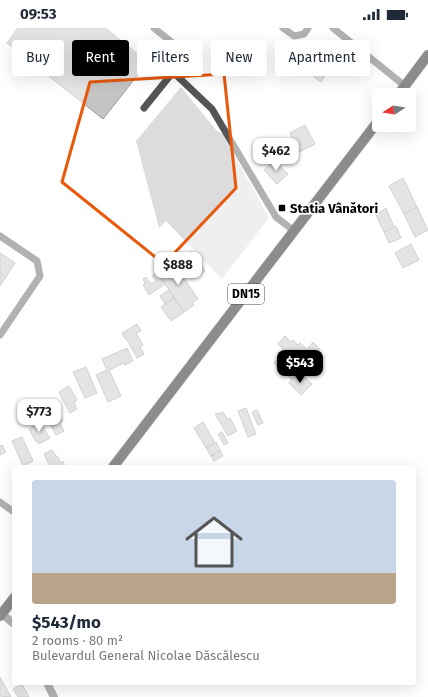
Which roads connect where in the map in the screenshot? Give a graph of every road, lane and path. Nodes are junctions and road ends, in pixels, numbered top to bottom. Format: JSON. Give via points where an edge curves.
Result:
{"nodes":[{"id":1,"x":154,"y":28,"type":"edge"},
{"id":2,"x":283,"y":28,"type":"edge"},
{"id":3,"x":308,"y":28,"type":"edge"},
{"id":4,"x":333,"y":28,"type":"edge"},
{"id":5,"x":169,"y":40,"type":"edge"},
{"id":6,"x":428,"y":55,"type":"edge"},
{"id":7,"x":170,"y":76,"type":"edge"},
{"id":8,"x":177,"y":76,"type":"edge"},
{"id":9,"x":405,"y":86,"type":"joint"},
{"id":10,"x":144,"y":108,"type":"dead end"},
{"id":11,"x":372,"y":129,"type":"edge"},
{"id":12,"x":294,"y":231,"type":"junction"},
{"id":13,"x":0,"y":236,"type":"edge"},
{"id":14,"x":0,"y":335,"type":"edge"},
{"id":15,"x":115,"y":465,"type":"edge"},
{"id":16,"x":0,"y":502,"type":"edge"},
{"id":17,"x":12,"y":511,"type":"edge"},
{"id":18,"x":12,"y":601,"type":"edge"},
{"id":19,"x":1,"y":615,"type":"edge"},
{"id":20,"x":12,"y":623,"type":"edge"},
{"id":21,"x":48,"y":685,"type":"edge"},
{"id":22,"x":54,"y":697,"type":"edge"}],
"edges":[{"from":1,"to":5,"type":"lane"},
{"from":2,"to":3,"type":"lane","via":[[294,36],[304,34]]},
{"from":4,"to":9,"type":"lane"},
{"from":6,"to":9,"type":"main road"},
{"from":7,"to":10,"type":"lane"},
{"from":8,"to":12,"type":"lane","via":[[212,109],[276,217]]},
{"from":11,"to":12,"type":"main road","number":"DN15"},
{"from":12,"to":15,"type":"main road","number":"DN15"},
{"from":13,"to":14,"type":"lane","via":[[37,261],[40,276]]},
{"from":16,"to":17,"type":"lane"},
{"from":18,"to":19,"type":"main road"},
{"from":19,"to":20,"type":"street"},
{"from":21,"to":22,"type":"street"}]}
